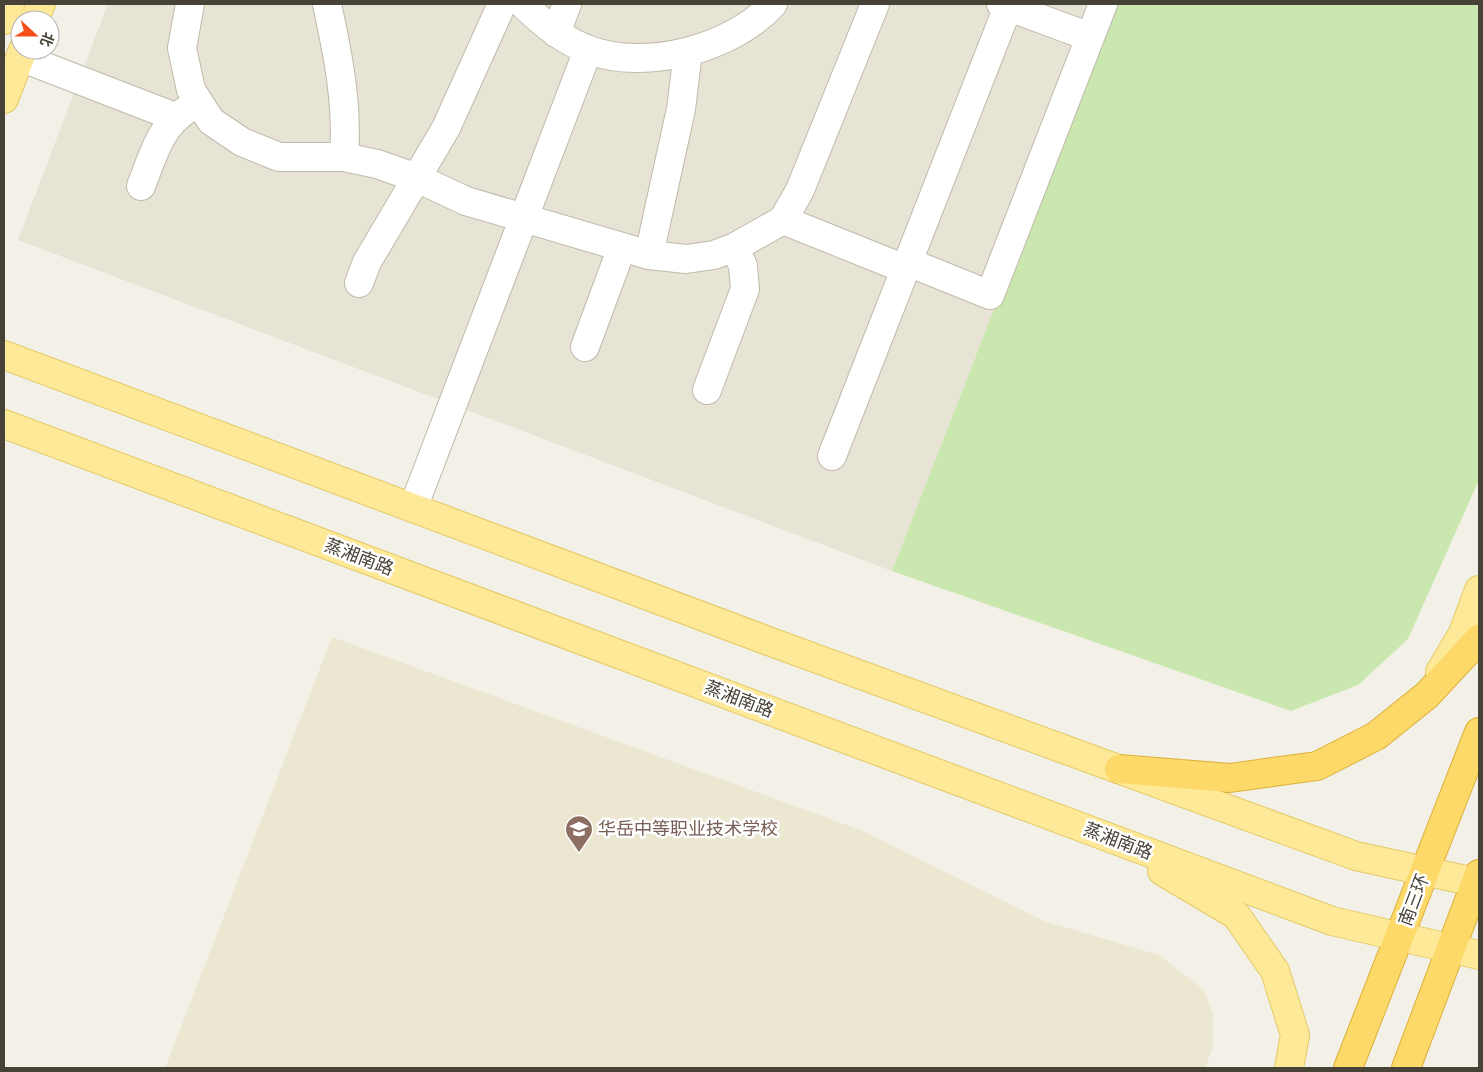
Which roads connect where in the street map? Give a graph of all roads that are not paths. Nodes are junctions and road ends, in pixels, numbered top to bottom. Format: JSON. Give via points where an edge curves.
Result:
{"nodes":[{"id":1,"x":10,"y":4,"type":"edge"},
{"id":2,"x":190,"y":4,"type":"edge"},
{"id":3,"x":327,"y":4,"type":"edge"},
{"id":4,"x":502,"y":4,"type":"edge"},
{"id":5,"x":523,"y":4,"type":"edge"},
{"id":6,"x":567,"y":4,"type":"edge"},
{"id":7,"x":773,"y":4,"type":"edge"},
{"id":8,"x":875,"y":4,"type":"edge"},
{"id":9,"x":1103,"y":4,"type":"edge"},
{"id":10,"x":1006,"y":5,"type":"edge"},
{"id":11,"x":4,"y":20,"type":"edge"},
{"id":12,"x":556,"y":33,"type":"junction"},
{"id":13,"x":1090,"y":37,"type":"junction"},
{"id":14,"x":588,"y":50,"type":"junction"},
{"id":15,"x":688,"y":52,"type":"junction"},
{"id":16,"x":19,"y":60,"type":"edge"},
{"id":17,"x":36,"y":60,"type":"edge"},
{"id":18,"x":4,"y":99,"type":"edge"},
{"id":19,"x":198,"y":101,"type":"junction"},
{"id":20,"x":175,"y":117,"type":"junction"},
{"id":21,"x":344,"y":157,"type":"junction"},
{"id":22,"x":417,"y":178,"type":"junction"},
{"id":23,"x":141,"y":186,"type":"dead end"},
{"id":24,"x":524,"y":218,"type":"junction"},
{"id":25,"x":783,"y":220,"type":"junction"},
{"id":26,"x":622,"y":247,"type":"junction"},
{"id":27,"x":735,"y":247,"type":"junction"},
{"id":28,"x":649,"y":255,"type":"junction"},
{"id":29,"x":907,"y":266,"type":"junction"},
{"id":30,"x":359,"y":283,"type":"dead end"},
{"id":31,"x":586,"y":347,"type":"dead end"},
{"id":32,"x":4,"y":355,"type":"edge"},
{"id":33,"x":707,"y":390,"type":"dead end"},
{"id":34,"x":4,"y":424,"type":"edge"},
{"id":35,"x":832,"y":456,"type":"dead end"},
{"id":36,"x":413,"y":508,"type":"junction"},
{"id":37,"x":1479,"y":590,"type":"edge"},
{"id":38,"x":1479,"y":639,"type":"edge"},
{"id":39,"x":1426,"y":695,"type":"junction"},
{"id":40,"x":1479,"y":732,"type":"edge"},
{"id":41,"x":1120,"y":769,"type":"junction"},
{"id":42,"x":1105,"y":836,"type":"junction"},
{"id":43,"x":1425,"y":870,"type":"junction"},
{"id":44,"x":1478,"y":880,"type":"edge"},
{"id":45,"x":1399,"y":937,"type":"junction"},
{"id":46,"x":1451,"y":949,"type":"junction"},
{"id":47,"x":1479,"y":955,"type":"edge"},
{"id":48,"x":1289,"y":1068,"type":"edge"},
{"id":49,"x":1348,"y":1068,"type":"edge"},
{"id":50,"x":1406,"y":1068,"type":"edge"}],
"edges":[{"from":1,"to":11,"type":"main road"},
{"from":2,"to":19,"type":"street","via":[[182,48],[190,90]]},
{"from":3,"to":21,"type":"street","via":[[344,96]]},
{"from":4,"to":22,"type":"street","via":[[464,90]]},
{"from":5,"to":12,"type":"street"},
{"from":6,"to":12,"type":"street"},
{"from":7,"to":15,"type":"street","via":[[729,36]]},
{"from":8,"to":25,"type":"street","via":[[800,190]]},
{"from":9,"to":13,"type":"street"},
{"from":10,"to":13,"type":"street"},
{"from":10,"to":29,"type":"street"},
{"from":12,"to":14,"type":"street"},
{"from":13,"to":29,"type":"street","via":[[990,295]]},
{"from":14,"to":15,"type":"street","via":[[622,58]]},
{"from":14,"to":24,"type":"street"},
{"from":15,"to":28,"type":"street","via":[[681,109]]},
{"from":16,"to":18,"type":"main road"},
{"from":17,"to":20,"type":"street"},
{"from":19,"to":20,"type":"street"},
{"from":19,"to":21,"type":"street","via":[[211,121],[242,142],[279,157]]},
{"from":20,"to":23,"type":"street","via":[[164,129]]},
{"from":21,"to":22,"type":"street"},
{"from":22,"to":24,"type":"street","via":[[466,201]]},
{"from":22,"to":30,"type":"street","via":[[367,262]]},
{"from":24,"to":26,"type":"street"},
{"from":24,"to":36,"type":"street"},
{"from":25,"to":27,"type":"street"},
{"from":25,"to":29,"type":"street"},
{"from":26,"to":28,"type":"street"},
{"from":26,"to":31,"type":"street"},
{"from":27,"to":28,"type":"street","via":[[714,255],[686,258]]},
{"from":27,"to":33,"type":"street","via":[[743,266],[745,289]]},
{"from":29,"to":35,"type":"street"},
{"from":32,"to":36,"type":"main road"},
{"from":34,"to":42,"type":"main road","name":"蒸湘南路"},
{"from":36,"to":41,"type":"main road"},
{"from":37,"to":39,"type":"main road","via":[[1463,633]]},
{"from":38,"to":39,"type":"highway"},
{"from":39,"to":41,"type":"highway","via":[[1376,736],[1316,766],[1230,778]]},
{"from":40,"to":43,"type":"highway","name":"南三环"},
{"from":41,"to":43,"type":"main road","via":[[1356,856]]},
{"from":42,"to":45,"type":"main road","name":"蒸湘南路","via":[[1332,922]]},
{"from":42,"to":48,"type":"main road","via":[[1236,915],[1275,971],[1295,1035]]},
{"from":43,"to":44,"type":"main road"},
{"from":43,"to":45,"type":"highway","name":"南三环"},
{"from":44,"to":46,"type":"highway"},
{"from":45,"to":46,"type":"main road","name":"蒸湘南路"},
{"from":45,"to":49,"type":"highway","name":"南三环"},
{"from":46,"to":47,"type":"main road","name":"蒸湘南路"},
{"from":46,"to":50,"type":"highway"}]}
